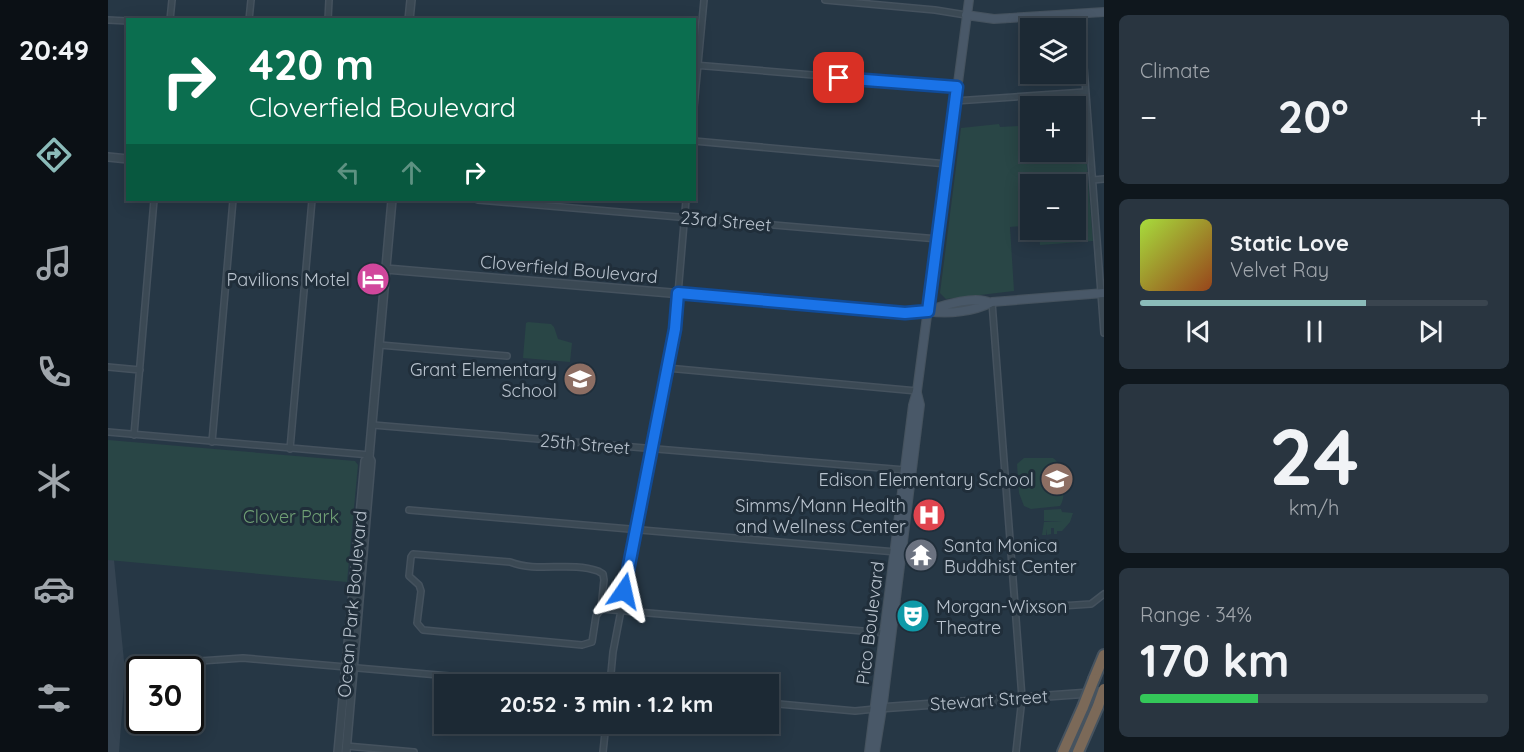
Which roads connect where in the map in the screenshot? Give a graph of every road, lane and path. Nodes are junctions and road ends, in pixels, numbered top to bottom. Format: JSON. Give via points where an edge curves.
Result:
{"nodes":[{"id":1,"x":172,"y":0,"type":"edge"},
{"id":2,"x":250,"y":0,"type":"edge"},
{"id":3,"x":329,"y":0,"type":"edge"},
{"id":4,"x":411,"y":0,"type":"edge"},
{"id":5,"x":704,"y":0,"type":"edge"},
{"id":6,"x":825,"y":0,"type":"edge"},
{"id":7,"x":969,"y":0,"type":"edge"},
{"id":8,"x":1104,"y":12,"type":"edge"},
{"id":9,"x":1080,"y":14,"type":"junction"},
{"id":10,"x":966,"y":15,"type":"junction"},
{"id":11,"x":170,"y":18,"type":"edge"},
{"id":12,"x":249,"y":18,"type":"edge"},
{"id":13,"x":328,"y":18,"type":"edge"},
{"id":14,"x":409,"y":18,"type":"edge"},
{"id":15,"x":108,"y":20,"type":"edge"},
{"id":16,"x":126,"y":21,"type":"edge"},
{"id":17,"x":697,"y":65,"type":"edge"},
{"id":18,"x":957,"y":87,"type":"junction"},
{"id":19,"x":1085,"y":92,"type":"junction"},
{"id":20,"x":955,"y":100,"type":"junction"},
{"id":21,"x":696,"y":141,"type":"edge"},
{"id":22,"x":108,"y":155,"type":"edge"},
{"id":23,"x":126,"y":157,"type":"edge"},
{"id":24,"x":947,"y":164,"type":"junction"},
{"id":25,"x":1104,"y":179,"type":"edge"},
{"id":26,"x":1093,"y":180,"type":"junction"},
{"id":27,"x":154,"y":201,"type":"edge"},
{"id":28,"x":233,"y":201,"type":"edge"},
{"id":29,"x":312,"y":201,"type":"edge"},
{"id":30,"x":392,"y":201,"type":"edge"},
{"id":31,"x":490,"y":201,"type":"edge"},
{"id":32,"x":686,"y":201,"type":"edge"},
{"id":33,"x":685,"y":217,"type":"junction"},
{"id":34,"x":938,"y":239,"type":"junction"},
{"id":35,"x":386,"y":269,"type":"junction"},
{"id":36,"x":678,"y":293,"type":"junction"},
{"id":37,"x":1102,"y":294,"type":"edge"},
{"id":38,"x":991,"y":302,"type":"junction"},
{"id":39,"x":928,"y":311,"type":"junction"},
{"id":40,"x":1104,"y":333,"type":"edge"},
{"id":41,"x":380,"y":345,"type":"junction"},
{"id":42,"x":507,"y":356,"type":"dead end"},
{"id":43,"x":108,"y":367,"type":"edge"},
{"id":44,"x":667,"y":368,"type":"junction"},
{"id":45,"x":140,"y":370,"type":"junction"},
{"id":46,"x":917,"y":391,"type":"junction"},
{"id":47,"x":373,"y":425,"type":"junction"},
{"id":48,"x":108,"y":432,"type":"edge"},
{"id":49,"x":134,"y":435,"type":"junction"},
{"id":50,"x":212,"y":442,"type":"junction"},
{"id":51,"x":290,"y":448,"type":"junction"},
{"id":52,"x":651,"y":450,"type":"junction"},
{"id":53,"x":370,"y":456,"type":"junction"},
{"id":54,"x":908,"y":469,"type":"junction"},
{"id":55,"x":409,"y":510,"type":"dead end"},
{"id":56,"x":636,"y":530,"type":"junction"},
{"id":57,"x":898,"y":552,"type":"junction"},
{"id":58,"x":1104,"y":594,"type":"edge"},
{"id":59,"x":601,"y":609,"type":"junction"},
{"id":60,"x":1015,"y":609,"type":"junction"},
{"id":61,"x":620,"y":611,"type":"junction"},
{"id":62,"x":887,"y":633,"type":"junction"},
{"id":63,"x":1104,"y":655,"type":"edge"},
{"id":64,"x":204,"y":661,"type":"edge"},
{"id":65,"x":350,"y":668,"type":"junction"},
{"id":66,"x":611,"y":674,"type":"edge"},
{"id":67,"x":434,"y":675,"type":"edge"},
{"id":68,"x":1104,"y":691,"type":"edge"},
{"id":69,"x":1022,"y":698,"type":"junction"},
{"id":70,"x":779,"y":704,"type":"edge"},
{"id":71,"x":878,"y":708,"type":"junction"},
{"id":72,"x":605,"y":734,"type":"edge"},
{"id":73,"x":346,"y":749,"type":"edge"},
{"id":74,"x":338,"y":752,"type":"edge"},
{"id":75,"x":414,"y":752,"type":"edge"},
{"id":76,"x":603,"y":752,"type":"edge"},
{"id":77,"x":868,"y":752,"type":"edge"},
{"id":78,"x":875,"y":752,"type":"edge"},
{"id":79,"x":1016,"y":752,"type":"edge"},
{"id":80,"x":1063,"y":752,"type":"edge"},
{"id":81,"x":1078,"y":752,"type":"edge"}],
"edges":[{"from":1,"to":11,"type":"street"},
{"from":2,"to":12,"type":"street"},
{"from":3,"to":13,"type":"street"},
{"from":4,"to":14,"type":"street"},
{"from":5,"to":17,"type":"street"},
{"from":6,"to":10,"type":"street"},
{"from":7,"to":10,"type":"main road","name":"Pico Boulevard"},
{"from":8,"to":9,"type":"main road"},
{"from":9,"to":10,"type":"main road","via":[[994,19]]},
{"from":9,"to":19,"type":"street"},
{"from":10,"to":18,"type":"main road","name":"Pico Boulevard"},
{"from":15,"to":16,"type":"street"},
{"from":17,"to":18,"type":"street"},
{"from":18,"to":20,"type":"main road","name":"Pico Boulevard"},
{"from":19,"to":20,"type":"street"},
{"from":19,"to":26,"type":"street"},
{"from":20,"to":24,"type":"main road","name":"Pico Boulevard"},
{"from":21,"to":24,"type":"street"},
{"from":22,"to":23,"type":"street"},
{"from":24,"to":34,"type":"main road","name":"Pico Boulevard"},
{"from":25,"to":26,"type":"street"},
{"from":26,"to":37,"type":"street"},
{"from":27,"to":45,"type":"street"},
{"from":28,"to":50,"type":"street"},
{"from":29,"to":51,"type":"street"},
{"from":30,"to":35,"type":"street","name":"Ocean Park Boulevard"},
{"from":31,"to":33,"type":"street","name":"23rd Street"},
{"from":32,"to":33,"type":"street"},
{"from":33,"to":34,"type":"street","name":"23rd Street"},
{"from":33,"to":36,"type":"street"},
{"from":34,"to":39,"type":"main road","name":"Pico Boulevard"},
{"from":35,"to":36,"type":"street","name":"Cloverfield Boulevard"},
{"from":35,"to":41,"type":"street","name":"Ocean Park Boulevard"},
{"from":36,"to":39,"type":"street","name":"Cloverfield Boulevard","via":[[905,313]]},
{"from":36,"to":44,"type":"street"},
{"from":37,"to":38,"type":"main road","name":"Cloverfield Boulevard"},
{"from":37,"to":40,"type":"street"},
{"from":38,"to":39,"type":"main road","name":"Cloverfield Boulevard","via":[[986,307],[967,310]]},
{"from":38,"to":60,"type":"street"},
{"from":39,"to":46,"type":"main road","name":"Pico Boulevard"},
{"from":41,"to":42,"type":"street"},
{"from":41,"to":47,"type":"street","name":"Ocean Park Boulevard"},
{"from":43,"to":45,"type":"street"},
{"from":44,"to":46,"type":"street"},
{"from":44,"to":52,"type":"street"},
{"from":45,"to":49,"type":"street"},
{"from":46,"to":54,"type":"main road","name":"Pico Boulevard"},
{"from":47,"to":52,"type":"street","name":"25th Street"},
{"from":47,"to":53,"type":"street","name":"Ocean Park Boulevard"},
{"from":48,"to":49,"type":"street"},
{"from":49,"to":50,"type":"street"},
{"from":50,"to":51,"type":"street"},
{"from":51,"to":53,"type":"street"},
{"from":52,"to":54,"type":"street","name":"25th Street"},
{"from":52,"to":56,"type":"street"},
{"from":53,"to":65,"type":"street","name":"Ocean Park Boulevard","via":[[369,507]]},
{"from":54,"to":57,"type":"main road","name":"Pico Boulevard"},
{"from":55,"to":56,"type":"street"},
{"from":56,"to":57,"type":"street"},
{"from":56,"to":61,"type":"street"},
{"from":57,"to":62,"type":"main road","name":"Pico Boulevard"},
{"from":58,"to":60,"type":"street","via":[[1096,602],[1080,605]]},
{"from":59,"to":59,"type":"street","via":[[603,574],[592,569],[542,568],[417,554],[411,558],[409,576],[421,591],[417,623],[423,630],[588,644],[594,637],[596,616]]},
{"from":59,"to":61,"type":"street"},
{"from":60,"to":69,"type":"street"},
{"from":61,"to":62,"type":"street"},
{"from":61,"to":66,"type":"street"},
{"from":62,"to":71,"type":"main road","name":"Pico Boulevard"},
{"from":63,"to":80,"type":"highway","bridge":true},
{"from":64,"to":65,"type":"street","via":[[243,658]]},
{"from":65,"to":67,"type":"street"},
{"from":65,"to":73,"type":"street","name":"Ocean Park Boulevard"},
{"from":65,"to":74,"type":"street","name":"Ocean Park Boulevard"},
{"from":68,"to":69,"type":"street","name":"Stewart Street"},
{"from":68,"to":81,"type":"highway","bridge":true},
{"from":69,"to":71,"type":"street","name":"Stewart Street"},
{"from":69,"to":79,"type":"street"},
{"from":70,"to":71,"type":"street","via":[[855,711]]},
{"from":71,"to":77,"type":"main road","name":"Pico Boulevard"},
{"from":71,"to":78,"type":"main road","name":"Pico Boulevard"},
{"from":72,"to":76,"type":"street"},
{"from":73,"to":75,"type":"street"}]}
